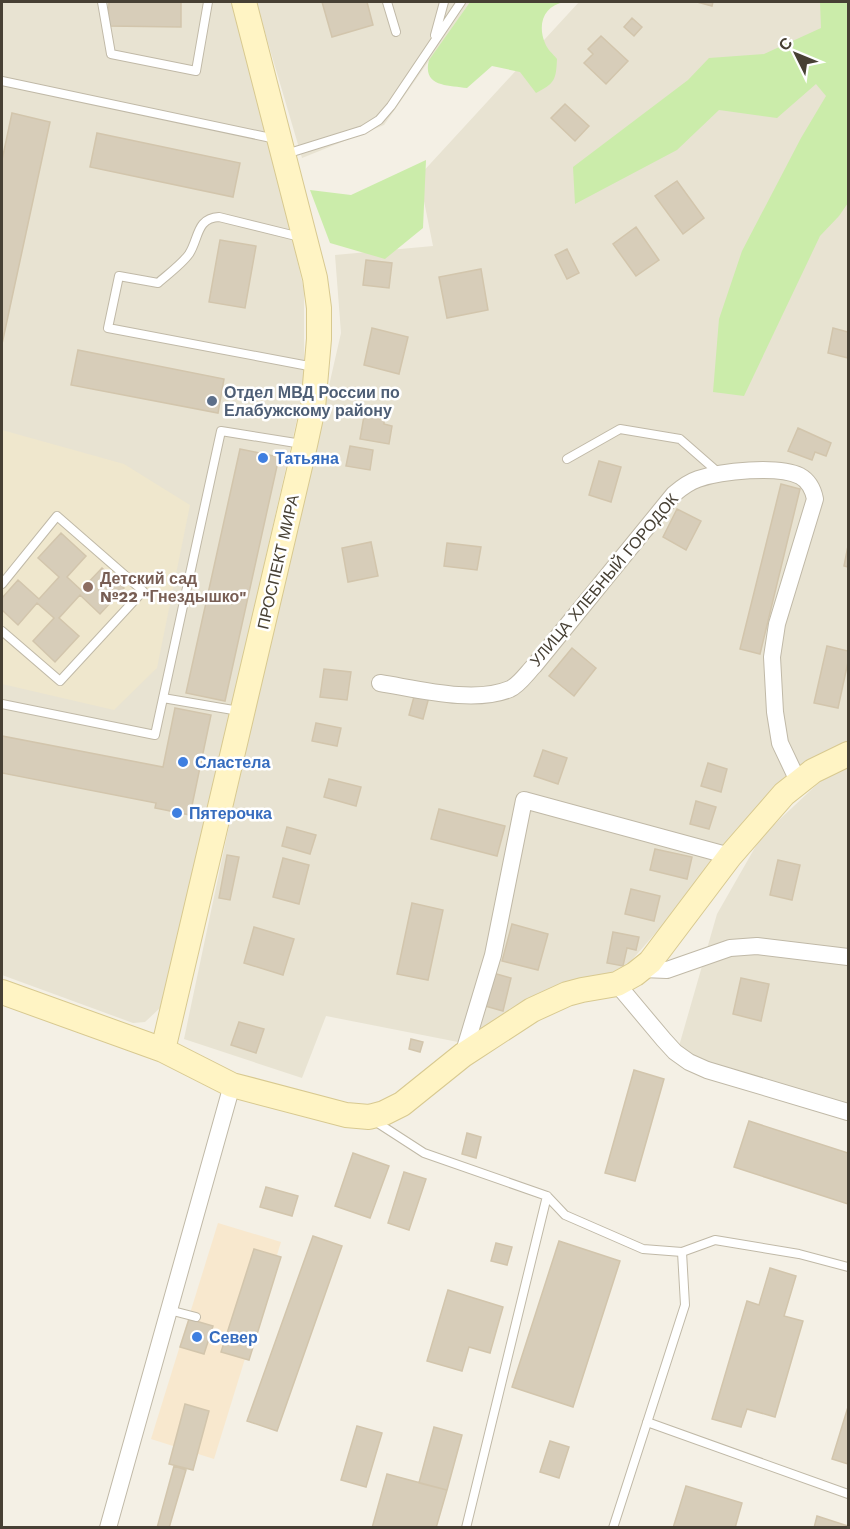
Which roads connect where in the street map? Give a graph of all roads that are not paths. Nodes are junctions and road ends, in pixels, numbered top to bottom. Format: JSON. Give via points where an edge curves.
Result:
{"nodes":[{"id":1,"x":102,"y":2,"type":"edge"},
{"id":2,"x":208,"y":2,"type":"edge"},
{"id":3,"x":244,"y":2,"type":"edge"},
{"id":4,"x":387,"y":2,"type":"edge"},
{"id":5,"x":444,"y":2,"type":"edge"},
{"id":6,"x":460,"y":2,"type":"edge"},
{"id":7,"x":396,"y":32,"type":"dead end"},
{"id":8,"x":432,"y":45,"type":"junction"},
{"id":9,"x":2,"y":81,"type":"edge"},
{"id":10,"x":281,"y":147,"type":"junction"},
{"id":11,"x":305,"y":238,"type":"junction"},
{"id":12,"x":317,"y":368,"type":"junction"},
{"id":13,"x":305,"y":445,"type":"junction"},
{"id":14,"x":567,"y":459,"type":"dead end"},
{"id":15,"x":721,"y":474,"type":"junction"},
{"id":16,"x":2,"y":584,"type":"edge"},
{"id":17,"x":2,"y":631,"type":"edge"},
{"id":18,"x":380,"y":683,"type":"dead end"},
{"id":19,"x":163,"y":698,"type":"junction"},
{"id":20,"x":2,"y":704,"type":"edge"},
{"id":21,"x":243,"y":712,"type":"junction"},
{"id":22,"x":849,"y":754,"type":"edge"},
{"id":23,"x":798,"y":781,"type":"junction"},
{"id":24,"x":730,"y":856,"type":"junction"},
{"id":25,"x":849,"y":957,"type":"edge"},
{"id":26,"x":643,"y":969,"type":"junction"},
{"id":27,"x":617,"y":984,"type":"junction"},
{"id":28,"x":2,"y":992,"type":"edge"},
{"id":29,"x":163,"y":1050,"type":"junction"},
{"id":30,"x":463,"y":1055,"type":"junction"},
{"id":31,"x":232,"y":1085,"type":"junction"},
{"id":32,"x":849,"y":1112,"type":"edge"},
{"id":33,"x":369,"y":1117,"type":"junction"},
{"id":34,"x":547,"y":1196,"type":"junction"},
{"id":35,"x":682,"y":1252,"type":"junction"},
{"id":36,"x":849,"y":1267,"type":"edge"},
{"id":37,"x":169,"y":1310,"type":"junction"},
{"id":38,"x":196,"y":1317,"type":"dead end"},
{"id":39,"x":647,"y":1422,"type":"junction"},
{"id":40,"x":849,"y":1494,"type":"edge"},
{"id":41,"x":108,"y":1527,"type":"edge"},
{"id":42,"x":466,"y":1527,"type":"edge"},
{"id":43,"x":613,"y":1527,"type":"edge"}],
"edges":[{"from":1,"to":2,"type":"lane","via":[[111,54],[196,71]]},
{"from":3,"to":10,"type":"street","name":"ПРОСПЕКТ МИРА"},
{"from":4,"to":7,"type":"lane"},
{"from":5,"to":8,"type":"lane"},
{"from":6,"to":8,"type":"lane"},
{"from":8,"to":10,"type":"lane","via":[[379,120],[363,130]]},
{"from":9,"to":10,"type":"lane"},
{"from":10,"to":11,"type":"street","name":"ПРОСПЕКТ МИРА"},
{"from":11,"to":12,"type":"street","name":"ПРОСПЕКТ МИРА","via":[[319,308]]},
{"from":11,"to":12,"type":"lane","via":[[212,218],[201,226],[189,255],[158,283],[119,276],[108,328]]},
{"from":12,"to":13,"type":"street","name":"ПРОСПЕКТ МИРА"},
{"from":13,"to":19,"type":"lane","via":[[220,431]]},
{"from":13,"to":21,"type":"street","name":"ПРОСПЕКТ МИРА"},
{"from":14,"to":15,"type":"lane","via":[[620,429],[680,440]]},
{"from":15,"to":18,"type":"street","name":"УЛИЦА ХЛЕБНЫЙ ГОРОДОК","via":[[698,479],[674,494],[512,688],[484,695],[440,693]]},
{"from":15,"to":23,"type":"street","name":"УЛИЦА ХЛЕБНЫЙ ГОРОДОК","via":[[764,469],[794,474],[813,490],[814,499],[777,624],[772,657],[780,743]]},
{"from":16,"to":17,"type":"lane","via":[[57,516],[142,591],[60,681]]},
{"from":19,"to":20,"type":"lane","via":[[155,735]]},
{"from":19,"to":21,"type":"lane"},
{"from":21,"to":29,"type":"street","name":"ПРОСПЕКТ МИРА"},
{"from":22,"to":23,"type":"street"},
{"from":23,"to":24,"type":"street"},
{"from":24,"to":26,"type":"street"},
{"from":24,"to":30,"type":"street","via":[[524,800],[493,954]]},
{"from":25,"to":26,"type":"street","via":[[757,946],[730,948],[667,970]]},
{"from":26,"to":27,"type":"street"},
{"from":27,"to":30,"type":"street","via":[[549,1001]]},
{"from":27,"to":32,"type":"street","via":[[675,1052],[689,1062]]},
{"from":28,"to":29,"type":"street"},
{"from":29,"to":31,"type":"street"},
{"from":30,"to":33,"type":"street","via":[[402,1104]]},
{"from":31,"to":33,"type":"street","via":[[346,1115]]},
{"from":31,"to":37,"type":"street"},
{"from":33,"to":34,"type":"lane","via":[[424,1153]]},
{"from":34,"to":35,"type":"lane","via":[[565,1215],[633,1244]]},
{"from":34,"to":42,"type":"lane"},
{"from":35,"to":36,"type":"lane","via":[[716,1240]]},
{"from":35,"to":39,"type":"lane","via":[[685,1305]]},
{"from":37,"to":38,"type":"lane"},
{"from":37,"to":41,"type":"street"},
{"from":39,"to":40,"type":"lane"},
{"from":39,"to":43,"type":"lane"}]}
